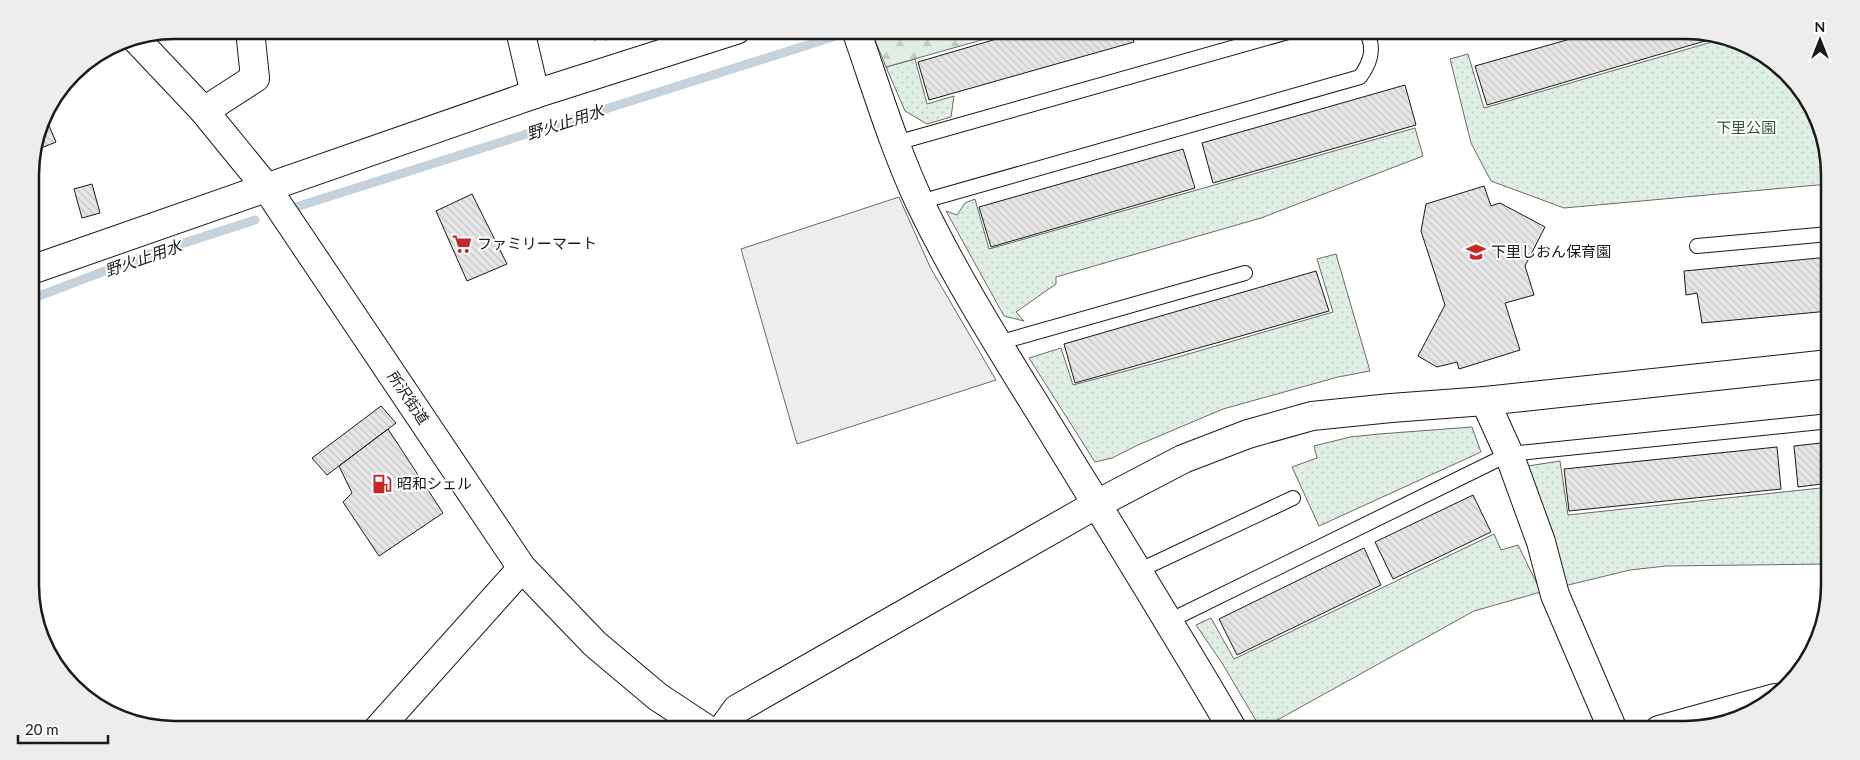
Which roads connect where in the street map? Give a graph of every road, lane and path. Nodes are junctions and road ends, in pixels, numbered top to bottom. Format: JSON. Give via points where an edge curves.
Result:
{"nodes":[{"id":1,"x":251,"y":39,"type":"edge"},
{"id":2,"x":522,"y":39,"type":"edge"},
{"id":3,"x":708,"y":39,"type":"edge"},
{"id":4,"x":859,"y":39,"type":"edge"},
{"id":5,"x":1263,"y":39,"type":"edge"},
{"id":6,"x":1370,"y":39,"type":"edge"},
{"id":7,"x":140,"y":43,"type":"edge"},
{"id":8,"x":535,"y":94,"type":"junction"},
{"id":9,"x":204,"y":111,"type":"junction"},
{"id":10,"x":896,"y":143,"type":"junction"},
{"id":11,"x":266,"y":188,"type":"junction"},
{"id":12,"x":920,"y":202,"type":"junction"},
{"id":13,"x":1821,"y":235,"type":"edge"},
{"id":14,"x":1698,"y":246,"type":"dead end"},
{"id":15,"x":39,"y":267,"type":"edge"},
{"id":16,"x":1245,"y":273,"type":"dead end"},
{"id":17,"x":998,"y":343,"type":"junction"},
{"id":18,"x":1821,"y":365,"type":"edge"},
{"id":19,"x":1485,"y":400,"type":"junction"},
{"id":20,"x":1821,"y":422,"type":"edge"},
{"id":21,"x":1509,"y":454,"type":"junction"},
{"id":22,"x":1293,"y":498,"type":"dead end"},
{"id":23,"x":1096,"y":504,"type":"junction"},
{"id":24,"x":522,"y":568,"type":"junction"},
{"id":25,"x":1138,"y":571,"type":"junction"},
{"id":26,"x":1169,"y":621,"type":"junction"},
{"id":27,"x":1749,"y":705,"type":"edge"},
{"id":28,"x":385,"y":721,"type":"edge"},
{"id":29,"x":694,"y":721,"type":"edge"},
{"id":30,"x":728,"y":721,"type":"edge"},
{"id":31,"x":1228,"y":721,"type":"edge"},
{"id":32,"x":1609,"y":721,"type":"edge"},
{"id":33,"x":1691,"y":721,"type":"edge"}],
"edges":[{"from":1,"to":9,"type":"street","via":[[255,78]]},
{"from":2,"to":8,"type":"street"},
{"from":3,"to":8,"type":"street"},
{"from":4,"to":10,"type":"street"},
{"from":5,"to":10,"type":"lane"},
{"from":6,"to":12,"type":"lane","via":[[1369,65],[1360,77]]},
{"from":7,"to":9,"type":"street","name":"所沢街道"},
{"from":8,"to":11,"type":"street"},
{"from":9,"to":11,"type":"street","name":"所沢街道"},
{"from":10,"to":12,"type":"street"},
{"from":11,"to":15,"type":"street"},
{"from":11,"to":24,"type":"street","name":"所沢街道"},
{"from":12,"to":17,"type":"street"},
{"from":13,"to":14,"type":"lane"},
{"from":16,"to":17,"type":"lane"},
{"from":17,"to":23,"type":"street"},
{"from":18,"to":19,"type":"street"},
{"from":19,"to":21,"type":"street"},
{"from":19,"to":23,"type":"street","via":[[1312,416],[1248,434],[1183,459]]},
{"from":20,"to":21,"type":"lane"},
{"from":21,"to":26,"type":"lane"},
{"from":21,"to":32,"type":"street","via":[[1541,542],[1555,595]]},
{"from":22,"to":25,"type":"lane"},
{"from":23,"to":25,"type":"street"},
{"from":23,"to":30,"type":"street","via":[[737,709]]},
{"from":24,"to":28,"type":"street"},
{"from":24,"to":29,"type":"street","name":"所沢街道","via":[[595,644],[658,697]]},
{"from":25,"to":26,"type":"street"},
{"from":26,"to":31,"type":"street"},
{"from":27,"to":33,"type":"street"}]}
